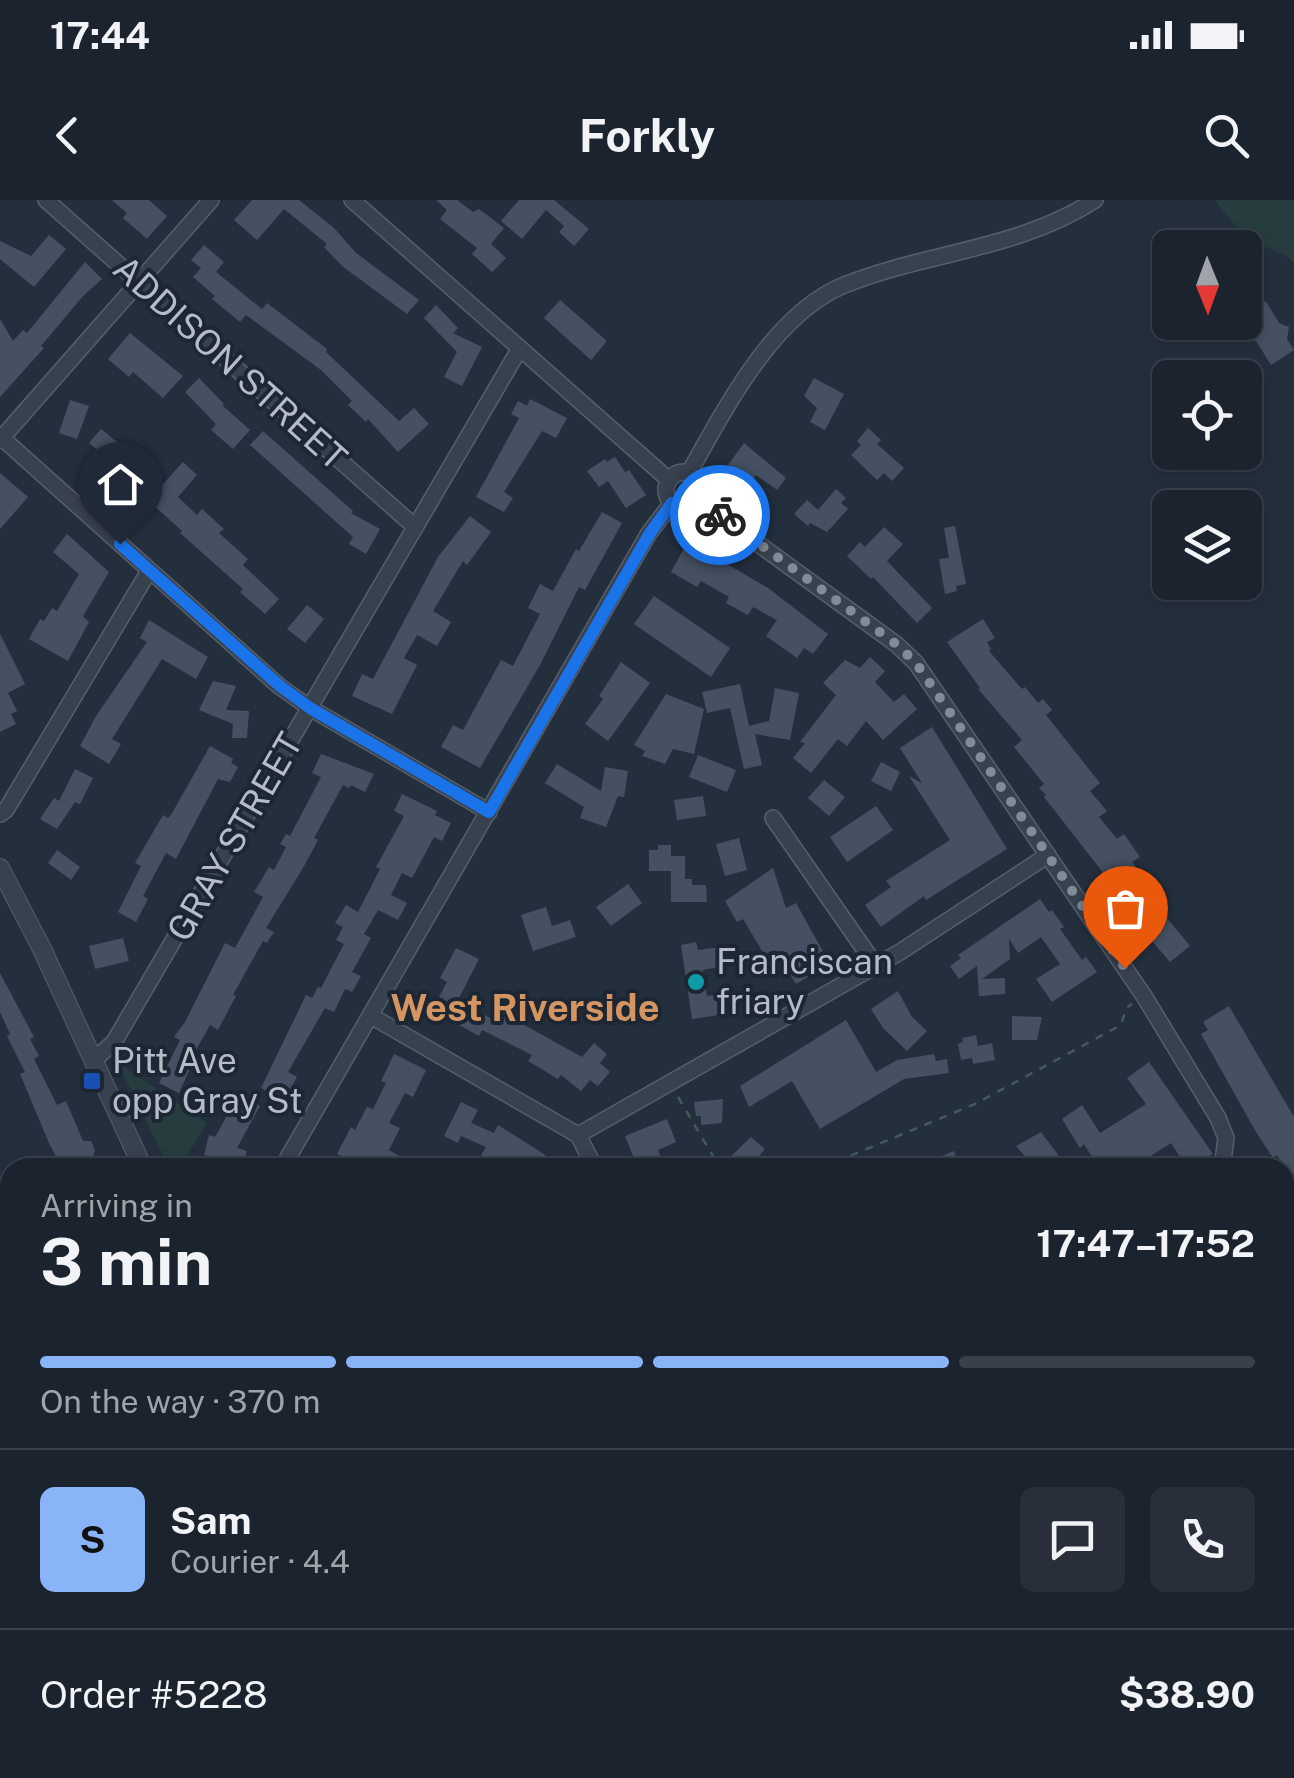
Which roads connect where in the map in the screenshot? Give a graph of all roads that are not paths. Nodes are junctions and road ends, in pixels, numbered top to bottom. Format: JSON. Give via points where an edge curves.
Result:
{"nodes":[{"id":1,"x":46,"y":200,"type":"edge"},
{"id":2,"x":211,"y":200,"type":"edge"},
{"id":3,"x":352,"y":200,"type":"edge"},
{"id":4,"x":1095,"y":200,"type":"edge"},
{"id":5,"x":139,"y":282,"type":"junction"},
{"id":6,"x":520,"y":348,"type":"junction"},
{"id":7,"x":1,"y":439,"type":"edge"},
{"id":8,"x":689,"y":473,"type":"junction"},
{"id":9,"x":669,"y":480,"type":"junction"},
{"id":10,"x":698,"y":500,"type":"junction"},
{"id":11,"x":672,"y":503,"type":"junction"},
{"id":12,"x":414,"y":526,"type":"junction"},
{"id":13,"x":149,"y":570,"type":"junction"},
{"id":14,"x":310,"y":708,"type":"junction"},
{"id":15,"x":489,"y":812,"type":"junction"},
{"id":16,"x":0,"y":814,"type":"edge"},
{"id":17,"x":773,"y":818,"type":"dead end"},
{"id":18,"x":1048,"y":855,"type":"junction"},
{"id":19,"x":0,"y":868,"type":"edge"},
{"id":20,"x":876,"y":966,"type":"junction"},
{"id":21,"x":371,"y":1016,"type":"junction"},
{"id":22,"x":94,"y":1060,"type":"junction"},
{"id":23,"x":578,"y":1135,"type":"junction"},
{"id":24,"x":138,"y":1158,"type":"edge"},
{"id":25,"x":288,"y":1158,"type":"edge"},
{"id":26,"x":590,"y":1158,"type":"edge"},
{"id":27,"x":1223,"y":1158,"type":"edge"}],
"edges":[{"from":1,"to":5,"type":"street","name":"ADDISON STREET"},
{"from":2,"to":5,"type":"street"},
{"from":3,"to":6,"type":"street"},
{"from":4,"to":8,"type":"street","via":[[1016,238],[840,287],[809,307],[758,360]]},
{"from":5,"to":7,"type":"street"},
{"from":5,"to":12,"type":"street","name":"ADDISON STREET"},
{"from":6,"to":9,"type":"street"},
{"from":6,"to":12,"type":"street","name":"GRAY STREET"},
{"from":7,"to":13,"type":"street"},
{"from":8,"to":9,"type":"street"},
{"from":8,"to":10,"type":"street","via":[[701,484]]},
{"from":9,"to":11,"type":"street"},
{"from":10,"to":11,"type":"street","via":[[683,508]]},
{"from":10,"to":18,"type":"street","via":[[916,663]]},
{"from":11,"to":15,"type":"street"},
{"from":12,"to":14,"type":"street","name":"GRAY STREET"},
{"from":13,"to":14,"type":"street"},
{"from":13,"to":16,"type":"street"},
{"from":14,"to":15,"type":"street"},
{"from":14,"to":22,"type":"street","name":"GRAY STREET","via":[[114,1042]]},
{"from":15,"to":21,"type":"street"},
{"from":17,"to":20,"type":"street"},
{"from":18,"to":20,"type":"street"},
{"from":18,"to":27,"type":"street","via":[[1218,1118],[1226,1138]]},
{"from":19,"to":22,"type":"street"},
{"from":20,"to":23,"type":"street"},
{"from":21,"to":23,"type":"street"},
{"from":21,"to":25,"type":"street"},
{"from":22,"to":24,"type":"street"},
{"from":23,"to":26,"type":"street"}]}
